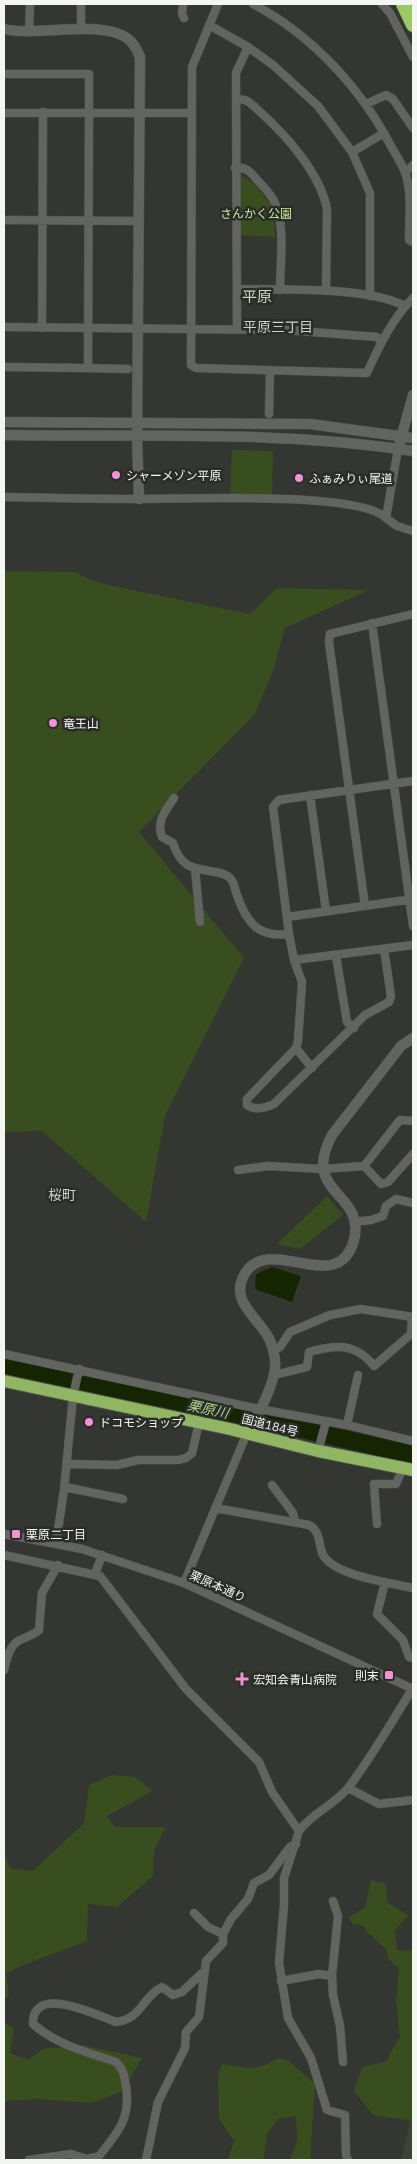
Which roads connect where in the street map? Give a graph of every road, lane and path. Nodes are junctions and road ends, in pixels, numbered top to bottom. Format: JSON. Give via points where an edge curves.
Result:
{"nodes":[{"id":1,"x":30,"y":4,"type":"edge"},
{"id":2,"x":81,"y":4,"type":"edge"},
{"id":3,"x":183,"y":4,"type":"edge"},
{"id":4,"x":218,"y":4,"type":"edge"},
{"id":5,"x":253,"y":4,"type":"edge"},
{"id":6,"x":382,"y":4,"type":"edge"},
{"id":7,"x":404,"y":4,"type":"edge"},
{"id":8,"x":184,"y":18,"type":"dead end"},
{"id":9,"x":413,"y":20,"type":"edge"},
{"id":10,"x":209,"y":25,"type":"junction"},
{"id":11,"x":413,"y":25,"type":"edge"},
{"id":12,"x":4,"y":29,"type":"edge"},
{"id":13,"x":29,"y":30,"type":"junction"},
{"id":14,"x":81,"y":30,"type":"junction"},
{"id":15,"x":248,"y":47,"type":"junction"},
{"id":16,"x":413,"y":57,"type":"edge"},
{"id":17,"x":4,"y":74,"type":"edge"},
{"id":18,"x":236,"y":99,"type":"junction"},
{"id":19,"x":366,"y":104,"type":"junction"},
{"id":20,"x":43,"y":112,"type":"junction"},
{"id":21,"x":89,"y":112,"type":"junction"},
{"id":22,"x":4,"y":113,"type":"edge"},
{"id":23,"x":140,"y":113,"type":"junction"},
{"id":24,"x":191,"y":113,"type":"junction"},
{"id":25,"x":413,"y":128,"type":"edge"},
{"id":26,"x":384,"y":133,"type":"junction"},
{"id":27,"x":352,"y":152,"type":"junction"},
{"id":28,"x":413,"y":164,"type":"edge"},
{"id":29,"x":235,"y":168,"type":"junction"},
{"id":30,"x":405,"y":173,"type":"junction"},
{"id":31,"x":42,"y":219,"type":"junction"},
{"id":32,"x":4,"y":220,"type":"edge"},
{"id":33,"x":88,"y":221,"type":"junction"},
{"id":34,"x":139,"y":221,"type":"junction"},
{"id":35,"x":413,"y":242,"type":"edge"},
{"id":36,"x":236,"y":289,"type":"junction"},
{"id":37,"x":280,"y":290,"type":"junction"},
{"id":38,"x":326,"y":291,"type":"junction"},
{"id":39,"x":370,"y":296,"type":"junction"},
{"id":40,"x":413,"y":298,"type":"edge"},
{"id":41,"x":405,"y":306,"type":"junction"},
{"id":42,"x":4,"y":327,"type":"edge"},
{"id":43,"x":42,"y":328,"type":"junction"},
{"id":44,"x":89,"y":328,"type":"junction"},
{"id":45,"x":139,"y":328,"type":"junction"},
{"id":46,"x":192,"y":328,"type":"junction"},
{"id":47,"x":237,"y":328,"type":"junction"},
{"id":48,"x":381,"y":342,"type":"junction"},
{"id":49,"x":4,"y":367,"type":"edge"},
{"id":50,"x":86,"y":368,"type":"junction"},
{"id":51,"x":128,"y":369,"type":"dead end"},
{"id":52,"x":270,"y":370,"type":"junction"},
{"id":53,"x":413,"y":395,"type":"edge"},
{"id":54,"x":269,"y":414,"type":"dead end"},
{"id":55,"x":138,"y":421,"type":"junction"},
{"id":56,"x":4,"y":422,"type":"edge"},
{"id":57,"x":4,"y":435,"type":"edge"},
{"id":58,"x":137,"y":436,"type":"junction"},
{"id":59,"x":402,"y":436,"type":"junction"},
{"id":60,"x":413,"y":438,"type":"edge"},
{"id":61,"x":398,"y":449,"type":"junction"},
{"id":62,"x":413,"y":451,"type":"edge"},
{"id":63,"x":4,"y":497,"type":"edge"},
{"id":64,"x":139,"y":499,"type":"junction"},
{"id":65,"x":386,"y":518,"type":"junction"},
{"id":66,"x":413,"y":531,"type":"edge"},
{"id":67,"x":413,"y":614,"type":"edge"},
{"id":68,"x":372,"y":623,"type":"junction"},
{"id":69,"x":413,"y":781,"type":"edge"},
{"id":70,"x":394,"y":784,"type":"junction"},
{"id":71,"x":350,"y":790,"type":"junction"},
{"id":72,"x":310,"y":795,"type":"junction"},
{"id":73,"x":174,"y":798,"type":"dead end"},
{"id":74,"x":195,"y":868,"type":"junction"},
{"id":75,"x":412,"y":899,"type":"edge"},
{"id":76,"x":364,"y":906,"type":"junction"},
{"id":77,"x":326,"y":911,"type":"junction"},
{"id":78,"x":287,"y":917,"type":"junction"},
{"id":79,"x":200,"y":922,"type":"dead end"},
{"id":80,"x":413,"y":926,"type":"edge"},
{"id":81,"x":289,"y":934,"type":"junction"},
{"id":82,"x":413,"y":945,"type":"edge"},
{"id":83,"x":384,"y":949,"type":"junction"},
{"id":84,"x":336,"y":956,"type":"junction"},
{"id":85,"x":294,"y":960,"type":"junction"},
{"id":86,"x":354,"y":1028,"type":"junction"},
{"id":87,"x":413,"y":1038,"type":"edge"},
{"id":88,"x":296,"y":1048,"type":"junction"},
{"id":89,"x":312,"y":1068,"type":"junction"},
{"id":90,"x":413,"y":1121,"type":"edge"},
{"id":91,"x":413,"y":1154,"type":"edge"},
{"id":92,"x":364,"y":1166,"type":"junction"},
{"id":93,"x":323,"y":1169,"type":"junction"},
{"id":94,"x":238,"y":1170,"type":"dead end"},
{"id":95,"x":413,"y":1203,"type":"edge"},
{"id":96,"x":354,"y":1222,"type":"junction"},
{"id":97,"x":413,"y":1317,"type":"edge"},
{"id":98,"x":273,"y":1350,"type":"junction"},
{"id":99,"x":4,"y":1354,"type":"edge"},
{"id":100,"x":78,"y":1371,"type":"junction"},
{"id":101,"x":274,"y":1375,"type":"junction"},
{"id":102,"x":358,"y":1375,"type":"dead end"},
{"id":103,"x":4,"y":1381,"type":"edge"},
{"id":104,"x":74,"y":1393,"type":"junction"},
{"id":105,"x":258,"y":1411,"type":"junction"},
{"id":106,"x":199,"y":1423,"type":"junction"},
{"id":107,"x":325,"y":1424,"type":"junction"},
{"id":108,"x":347,"y":1425,"type":"junction"},
{"id":109,"x":249,"y":1430,"type":"junction"},
{"id":110,"x":413,"y":1441,"type":"edge"},
{"id":111,"x":319,"y":1448,"type":"junction"},
{"id":112,"x":66,"y":1466,"type":"junction"},
{"id":113,"x":408,"y":1469,"type":"edge"},
{"id":114,"x":272,"y":1485,"type":"dead end"},
{"id":115,"x":64,"y":1487,"type":"junction"},
{"id":116,"x":123,"y":1499,"type":"dead end"},
{"id":117,"x":215,"y":1508,"type":"junction"},
{"id":118,"x":295,"y":1522,"type":"junction"},
{"id":119,"x":378,"y":1524,"type":"dead end"},
{"id":120,"x":4,"y":1534,"type":"edge"},
{"id":121,"x":56,"y":1543,"type":"junction"},
{"id":122,"x":4,"y":1555,"type":"edge"},
{"id":123,"x":102,"y":1555,"type":"junction"},
{"id":124,"x":58,"y":1565,"type":"junction"},
{"id":125,"x":95,"y":1574,"type":"junction"},
{"id":126,"x":385,"y":1582,"type":"junction"},
{"id":127,"x":184,"y":1583,"type":"junction"},
{"id":128,"x":413,"y":1588,"type":"edge"},
{"id":129,"x":413,"y":1658,"type":"edge"},
{"id":130,"x":4,"y":1670,"type":"edge"},
{"id":131,"x":413,"y":1689,"type":"edge"},
{"id":132,"x":348,"y":1788,"type":"junction"},
{"id":133,"x":413,"y":1800,"type":"edge"},
{"id":134,"x":299,"y":1832,"type":"junction"},
{"id":135,"x":296,"y":1844,"type":"junction"},
{"id":136,"x":269,"y":1875,"type":"junction"},
{"id":137,"x":284,"y":1878,"type":"junction"},
{"id":138,"x":333,"y":1901,"type":"dead end"},
{"id":139,"x":194,"y":1913,"type":"dead end"},
{"id":140,"x":223,"y":1934,"type":"junction"},
{"id":141,"x":204,"y":1974,"type":"junction"},
{"id":142,"x":332,"y":1976,"type":"junction"},
{"id":143,"x":281,"y":1981,"type":"junction"},
{"id":144,"x":343,"y":2062,"type":"dead end"},
{"id":145,"x":43,"y":2158,"type":"edge"},
{"id":146,"x":29,"y":2160,"type":"edge"},
{"id":147,"x":146,"y":2160,"type":"edge"},
{"id":148,"x":348,"y":2160,"type":"edge"}],
"edges":[{"from":1,"to":13,"type":"street"},
{"from":2,"to":14,"type":"street"},
{"from":3,"to":8,"type":"street"},
{"from":4,"to":10,"type":"street"},
{"from":5,"to":19,"type":"street","via":[[273,14],[306,40],[334,66]]},
{"from":6,"to":16,"type":"street"},
{"from":7,"to":9,"type":"highway"},
{"from":7,"to":11,"type":"highway"},
{"from":10,"to":15,"type":"street"},
{"from":10,"to":24,"type":"street","via":[[192,67]]},
{"from":12,"to":13,"type":"street"},
{"from":13,"to":14,"type":"street"},
{"from":14,"to":23,"type":"street","via":[[116,33],[136,48],[140,58]]},
{"from":15,"to":18,"type":"street","via":[[236,73]]},
{"from":15,"to":27,"type":"street","via":[[273,64],[318,106]]},
{"from":17,"to":21,"type":"street","via":[[89,74]]},
{"from":18,"to":29,"type":"street"},
{"from":18,"to":38,"type":"street","via":[[247,100],[275,125],[295,148],[325,200]]},
{"from":19,"to":25,"type":"street","via":[[386,95],[393,98]]},
{"from":19,"to":26,"type":"street"},
{"from":20,"to":21,"type":"street"},
{"from":20,"to":22,"type":"street"},
{"from":20,"to":31,"type":"street"},
{"from":21,"to":23,"type":"street"},
{"from":21,"to":33,"type":"street"},
{"from":23,"to":24,"type":"street"},
{"from":23,"to":34,"type":"street"},
{"from":24,"to":46,"type":"street"},
{"from":26,"to":27,"type":"street"},
{"from":26,"to":30,"type":"street"},
{"from":27,"to":39,"type":"street","via":[[370,194]]},
{"from":28,"to":30,"type":"street"},
{"from":29,"to":36,"type":"street"},
{"from":29,"to":37,"type":"street","via":[[242,167],[251,172],[273,198],[279,211]]},
{"from":30,"to":35,"type":"street","via":[[410,196],[409,240]]},
{"from":31,"to":32,"type":"street"},
{"from":31,"to":33,"type":"street"},
{"from":31,"to":43,"type":"street"},
{"from":33,"to":34,"type":"street"},
{"from":33,"to":44,"type":"street"},
{"from":34,"to":45,"type":"street"},
{"from":36,"to":37,"type":"street"},
{"from":36,"to":47,"type":"street"},
{"from":37,"to":38,"type":"street"},
{"from":38,"to":39,"type":"street"},
{"from":39,"to":41,"type":"street","via":[[394,300]]},
{"from":40,"to":41,"type":"street"},
{"from":41,"to":48,"type":"street"},
{"from":42,"to":43,"type":"street"},
{"from":43,"to":44,"type":"street"},
{"from":44,"to":45,"type":"street"},
{"from":44,"to":50,"type":"street"},
{"from":45,"to":46,"type":"street"},
{"from":45,"to":55,"type":"street"},
{"from":46,"to":47,"type":"street"},
{"from":46,"to":52,"type":"street","via":[[191,365],[196,368]]},
{"from":47,"to":48,"type":"street","via":[[376,337]]},
{"from":48,"to":52,"type":"street","via":[[367,373]]},
{"from":49,"to":50,"type":"street"},
{"from":50,"to":51,"type":"street"},
{"from":52,"to":54,"type":"street"},
{"from":53,"to":59,"type":"street"},
{"from":55,"to":56,"type":"street"},
{"from":55,"to":58,"type":"street"},
{"from":55,"to":59,"type":"street","via":[[310,424]]},
{"from":57,"to":58,"type":"street"},
{"from":58,"to":61,"type":"street","via":[[255,436]]},
{"from":58,"to":64,"type":"street"},
{"from":59,"to":60,"type":"street"},
{"from":59,"to":61,"type":"street"},
{"from":61,"to":62,"type":"street"},
{"from":61,"to":65,"type":"street"},
{"from":63,"to":64,"type":"street"},
{"from":64,"to":65,"type":"street","via":[[315,500],[367,508],[382,513]]},
{"from":65,"to":66,"type":"street"},
{"from":67,"to":68,"type":"street"},
{"from":68,"to":70,"type":"street"},
{"from":68,"to":71,"type":"street","via":[[330,634]]},
{"from":69,"to":70,"type":"street"},
{"from":70,"to":71,"type":"street"},
{"from":70,"to":75,"type":"street"},
{"from":71,"to":72,"type":"street"},
{"from":71,"to":76,"type":"street"},
{"from":72,"to":77,"type":"street"},
{"from":72,"to":78,"type":"street","via":[[279,800],[273,807]]},
{"from":73,"to":74,"type":"street","via":[[162,816],[159,828],[162,837],[173,843],[184,864]]},
{"from":74,"to":79,"type":"street"},
{"from":74,"to":81,"type":"street","via":[[223,873],[231,878],[248,920],[264,932],[274,936]]},
{"from":75,"to":76,"type":"street"},
{"from":75,"to":80,"type":"street"},
{"from":76,"to":77,"type":"street"},
{"from":77,"to":78,"type":"street"},
{"from":78,"to":81,"type":"street"},
{"from":81,"to":85,"type":"street"},
{"from":82,"to":83,"type":"street"},
{"from":83,"to":84,"type":"street"},
{"from":83,"to":86,"type":"street","via":[[392,996],[389,1002]]},
{"from":84,"to":85,"type":"street"},
{"from":84,"to":86,"type":"street","via":[[347,1022]]},
{"from":85,"to":88,"type":"street","via":[[302,982]]},
{"from":86,"to":89,"type":"street"},
{"from":87,"to":93,"type":"street","via":[[401,1046],[332,1135],[324,1150]]},
{"from":88,"to":89,"type":"street"},
{"from":88,"to":89,"type":"street","via":[[248,1099],[247,1105],[252,1109],[274,1104]]},
{"from":90,"to":92,"type":"street","via":[[400,1120]]},
{"from":91,"to":92,"type":"street","via":[[388,1182],[381,1184]]},
{"from":92,"to":93,"type":"street"},
{"from":93,"to":94,"type":"street","via":[[268,1166]]},
{"from":93,"to":96,"type":"street","via":[[332,1187],[352,1210]]},
{"from":95,"to":96,"type":"street","via":[[396,1199],[386,1206],[383,1216]]},
{"from":96,"to":98,"type":"street","via":[[351,1248],[341,1260],[314,1267],[268,1258],[247,1271],[241,1296],[250,1315],[268,1336]]},
{"from":97,"to":98,"type":"street","via":[[361,1309],[330,1316],[290,1332],[280,1348]]},
{"from":97,"to":101,"type":"street","via":[[411,1334],[374,1366],[364,1354],[332,1346],[308,1352],[307,1367]]},
{"from":98,"to":101,"type":"street"},
{"from":99,"to":100,"type":"street"},
{"from":100,"to":104,"type":"street"},
{"from":100,"to":105,"type":"street"},
{"from":101,"to":105,"type":"street"},
{"from":102,"to":108,"type":"street"},
{"from":103,"to":104,"type":"highway","name":"国道184号"},
{"from":104,"to":106,"type":"highway","name":"国道184号"},
{"from":104,"to":112,"type":"street"},
{"from":105,"to":107,"type":"street"},
{"from":105,"to":109,"type":"street"},
{"from":106,"to":109,"type":"highway","name":"国道184号"},
{"from":106,"to":112,"type":"street","via":[[192,1453],[186,1458]]},
{"from":107,"to":108,"type":"street"},
{"from":107,"to":111,"type":"street"},
{"from":108,"to":110,"type":"street"},
{"from":109,"to":111,"type":"highway","name":"国道184号"},
{"from":109,"to":117,"type":"street"},
{"from":111,"to":113,"type":"highway","name":"国道184号"},
{"from":112,"to":115,"type":"street"},
{"from":113,"to":119,"type":"street","via":[[396,1484],[374,1484]]},
{"from":114,"to":118,"type":"street","via":[[293,1513]]},
{"from":115,"to":116,"type":"street"},
{"from":115,"to":121,"type":"street"},
{"from":117,"to":118,"type":"street"},
{"from":117,"to":127,"type":"street"},
{"from":118,"to":126,"type":"street","via":[[313,1527],[324,1556],[338,1568]]},
{"from":120,"to":121,"type":"street","name":"栗原本通り"},
{"from":121,"to":123,"type":"street","name":"栗原本通り"},
{"from":122,"to":124,"type":"street"},
{"from":123,"to":125,"type":"street"},
{"from":123,"to":127,"type":"street","name":"栗原本通り"},
{"from":124,"to":125,"type":"street"},
{"from":124,"to":130,"type":"street","via":[[42,1593],[39,1630],[12,1647]]},
{"from":125,"to":134,"type":"street","via":[[100,1576],[186,1689],[259,1762],[272,1792]]},
{"from":126,"to":128,"type":"street"},
{"from":126,"to":129,"type":"street","via":[[377,1614],[403,1640]]},
{"from":127,"to":131,"type":"street","name":"栗原本通り"},
{"from":131,"to":132,"type":"street"},
{"from":132,"to":133,"type":"street","via":[[379,1804]]},
{"from":132,"to":134,"type":"street"},
{"from":134,"to":135,"type":"street"},
{"from":135,"to":136,"type":"street","via":[[290,1847]]},
{"from":135,"to":137,"type":"street"},
{"from":136,"to":137,"type":"street"},
{"from":136,"to":140,"type":"street","via":[[254,1884],[248,1900]]},
{"from":137,"to":143,"type":"street","via":[[279,1963]]},
{"from":138,"to":142,"type":"street","via":[[338,1916]]},
{"from":139,"to":140,"type":"street","via":[[208,1927]]},
{"from":140,"to":141,"type":"street","via":[[223,1943],[206,1961]]},
{"from":141,"to":145,"type":"street","via":[[182,1992],[173,1995],[162,1987],[157,1989],[133,2018],[124,2021],[116,2022],[58,2003],[38,2009],[33,2016],[33,2024],[46,2035],[116,2062],[123,2069],[129,2104],[124,2121],[99,2156],[87,2158],[71,2154]]},
{"from":141,"to":147,"type":"street","via":[[199,2017],[186,2032],[185,2048],[158,2102]]},
{"from":142,"to":143,"type":"street","via":[[319,1974]]},
{"from":142,"to":144,"type":"street"},
{"from":143,"to":148,"type":"street","via":[[288,2018],[311,2058],[327,2110],[345,2115]]},
{"from":145,"to":146,"type":"street"}]}
